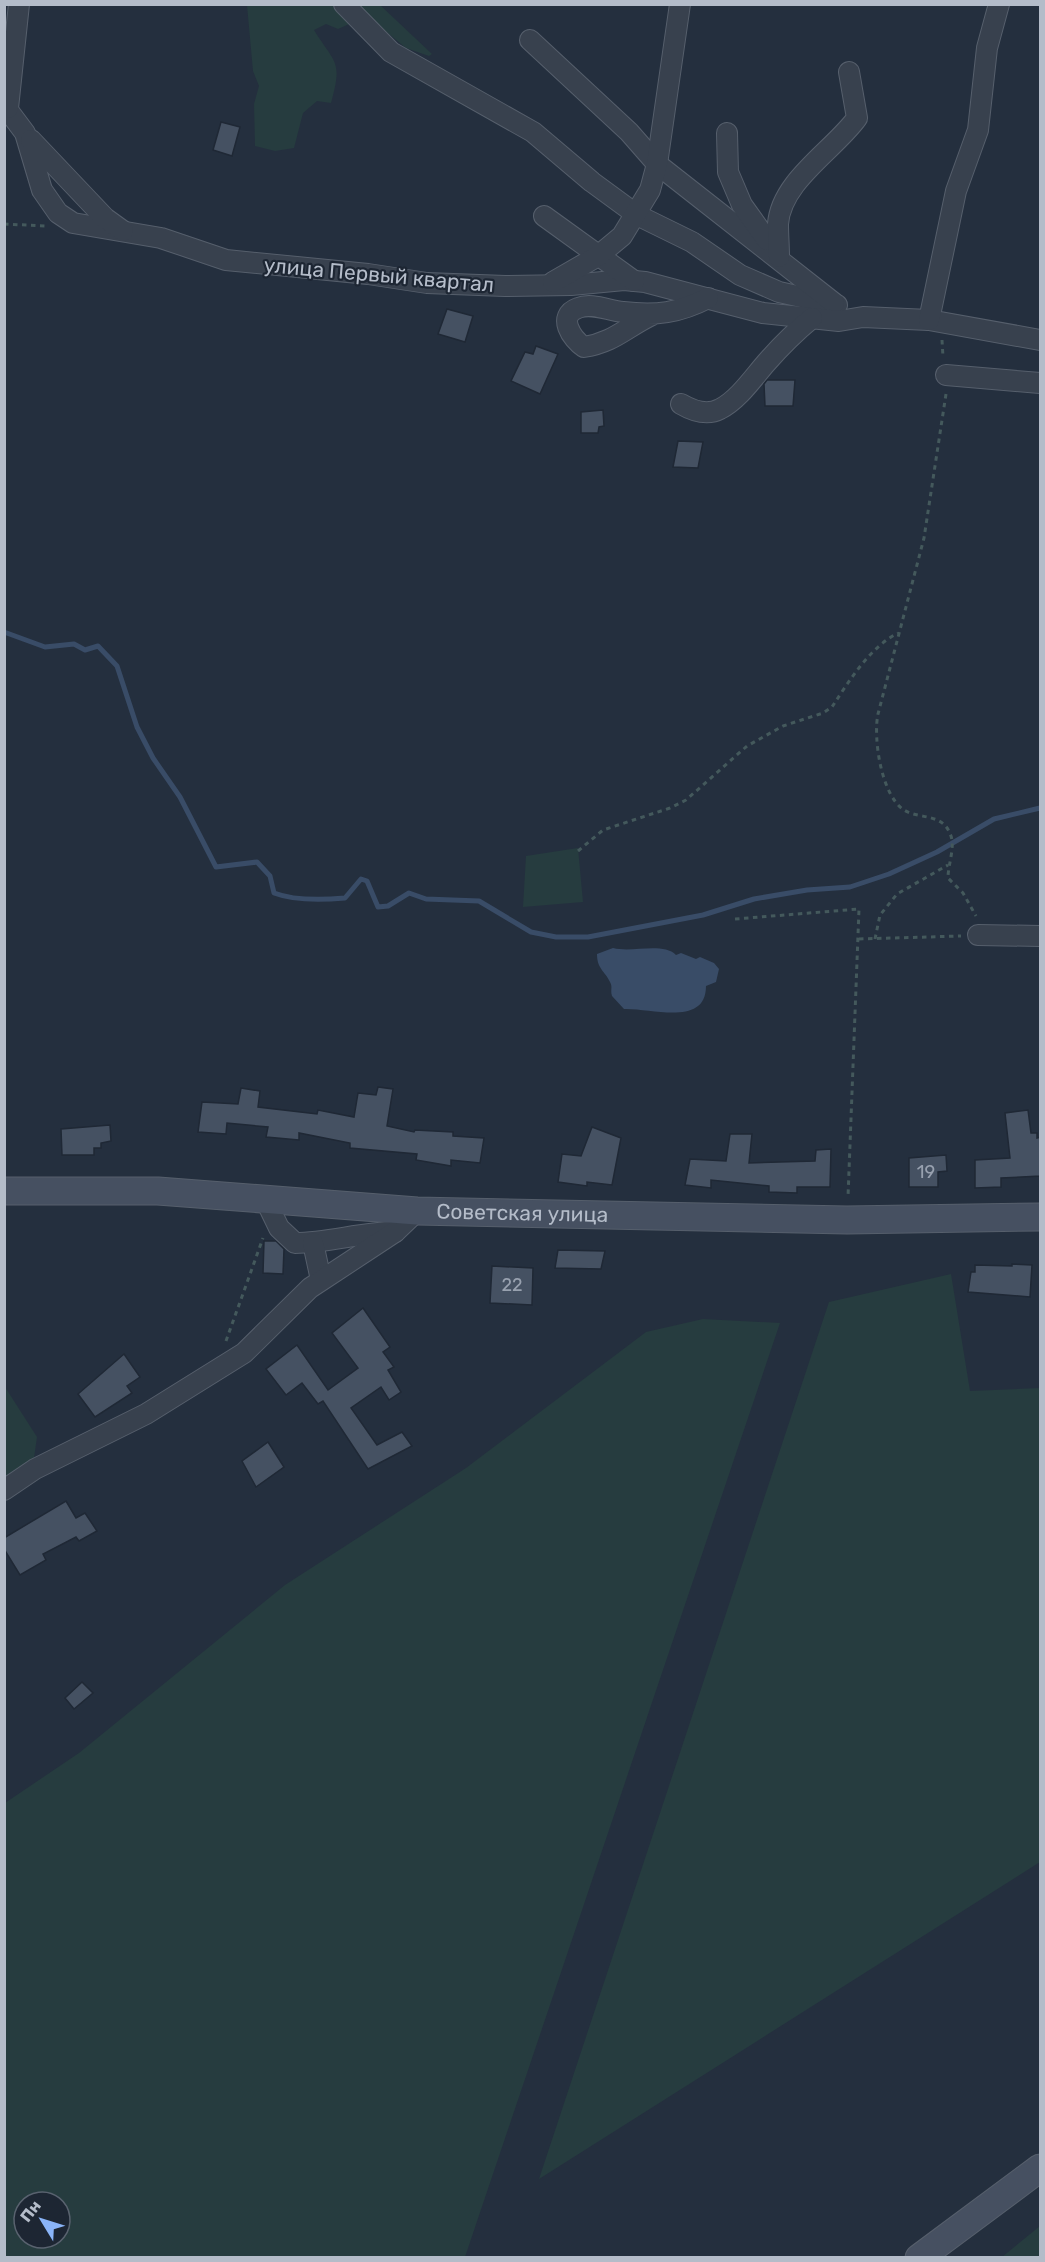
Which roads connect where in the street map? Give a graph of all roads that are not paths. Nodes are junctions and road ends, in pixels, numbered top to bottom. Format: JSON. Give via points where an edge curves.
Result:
{"nodes":[{"id":1,"x":19,"y":4,"type":"edge"},
{"id":2,"x":344,"y":4,"type":"edge"},
{"id":3,"x":680,"y":4,"type":"edge"},
{"id":4,"x":999,"y":4,"type":"edge"},
{"id":5,"x":530,"y":40,"type":"dead end"},
{"id":6,"x":8,"y":49,"type":"edge"},
{"id":7,"x":849,"y":72,"type":"dead end"},
{"id":8,"x":6,"y":106,"type":"edge"},
{"id":9,"x":25,"y":133,"type":"junction"},
{"id":10,"x":727,"y":133,"type":"dead end"},
{"id":11,"x":657,"y":164,"type":"junction"},
{"id":12,"x":637,"y":215,"type":"junction"},
{"id":13,"x":544,"y":216,"type":"dead end"},
{"id":14,"x":125,"y":232,"type":"junction"},
{"id":15,"x":598,"y":256,"type":"junction"},
{"id":16,"x":779,"y":257,"type":"junction"},
{"id":17,"x":634,"y":281,"type":"junction"},
{"id":18,"x":548,"y":285,"type":"junction"},
{"id":19,"x":708,"y":298,"type":"junction"},
{"id":20,"x":837,"y":305,"type":"junction"},
{"id":21,"x":654,"y":314,"type":"dead end"},
{"id":22,"x":863,"y":317,"type":"junction"},
{"id":23,"x":812,"y":318,"type":"junction"},
{"id":24,"x":937,"y":322,"type":"junction"},
{"id":25,"x":1041,"y":340,"type":"edge"},
{"id":26,"x":946,"y":375,"type":"road end"},
{"id":27,"x":1041,"y":383,"type":"edge"},
{"id":28,"x":681,"y":404,"type":"dead end"},
{"id":29,"x":978,"y":935,"type":"road end"},
{"id":30,"x":1041,"y":936,"type":"edge"},
{"id":31,"x":4,"y":1191,"type":"edge"},
{"id":32,"x":269,"y":1207,"type":"junction"},
{"id":33,"x":417,"y":1211,"type":"junction"},
{"id":34,"x":1041,"y":1217,"type":"edge"},
{"id":35,"x":395,"y":1232,"type":"junction"},
{"id":36,"x":314,"y":1243,"type":"junction"},
{"id":37,"x":321,"y":1280,"type":"junction"},
{"id":38,"x":4,"y":1490,"type":"edge"},
{"id":39,"x":1041,"y":2168,"type":"edge"},
{"id":40,"x":919,"y":2258,"type":"edge"}],
"edges":[{"from":1,"to":6,"type":"street"},
{"from":2,"to":12,"type":"street","via":[[391,52],[533,132]]},
{"from":3,"to":11,"type":"street"},
{"from":4,"to":24,"type":"street","via":[[987,48],[978,130],[956,191]]},
{"from":5,"to":11,"type":"street","via":[[629,132]]},
{"from":6,"to":8,"type":"street"},
{"from":7,"to":16,"type":"street","via":[[857,118],[791,190],[778,222]]},
{"from":8,"to":9,"type":"street","name":"улица Первый квартал"},
{"from":9,"to":14,"type":"street","via":[[105,218]]},
{"from":9,"to":14,"type":"street","name":"улица Первый квартал","via":[[48,202],[73,224]]},
{"from":10,"to":16,"type":"street","via":[[728,172],[742,205]]},
{"from":11,"to":12,"type":"street"},
{"from":11,"to":16,"type":"street"},
{"from":12,"to":15,"type":"street","via":[[622,236]]},
{"from":12,"to":20,"type":"street","via":[[692,242],[750,280],[779,292]]},
{"from":13,"to":15,"type":"street"},
{"from":14,"to":18,"type":"street","name":"улица Первый квартал","via":[[161,238],[226,260],[288,268],[427,283]]},
{"from":15,"to":17,"type":"street"},
{"from":15,"to":18,"type":"street"},
{"from":16,"to":20,"type":"street"},
{"from":17,"to":18,"type":"street","name":"улица Первый квартал"},
{"from":17,"to":19,"type":"street","name":"улица Первый квартал"},
{"from":19,"to":21,"type":"street","via":[[683,310]]},
{"from":19,"to":23,"type":"street","name":"улица Первый квартал","via":[[763,313]]},
{"from":20,"to":22,"type":"street"},
{"from":22,"to":23,"type":"street","name":"улица Первый квартал","via":[[839,321]]},
{"from":22,"to":24,"type":"street","name":"улица Первый квартал"},
{"from":23,"to":28,"type":"street","via":[[721,409],[708,413]]},
{"from":24,"to":25,"type":"street","name":"улица Первый квартал"},
{"from":26,"to":27,"type":"street"},
{"from":29,"to":30,"type":"street"},
{"from":31,"to":32,"type":"main road","name":"Советская улица","via":[[158,1191]]},
{"from":32,"to":33,"type":"main road","name":"Советская улица"},
{"from":32,"to":36,"type":"street","via":[[279,1228],[294,1243]]},
{"from":33,"to":34,"type":"main road","name":"Советская улица","via":[[847,1220]]},
{"from":33,"to":35,"type":"street"},
{"from":35,"to":36,"type":"street","via":[[369,1232]]},
{"from":35,"to":37,"type":"street"},
{"from":36,"to":37,"type":"street"},
{"from":37,"to":38,"type":"street","via":[[243,1353],[146,1414],[35,1469]]},
{"from":39,"to":40,"type":"main road"}]}
